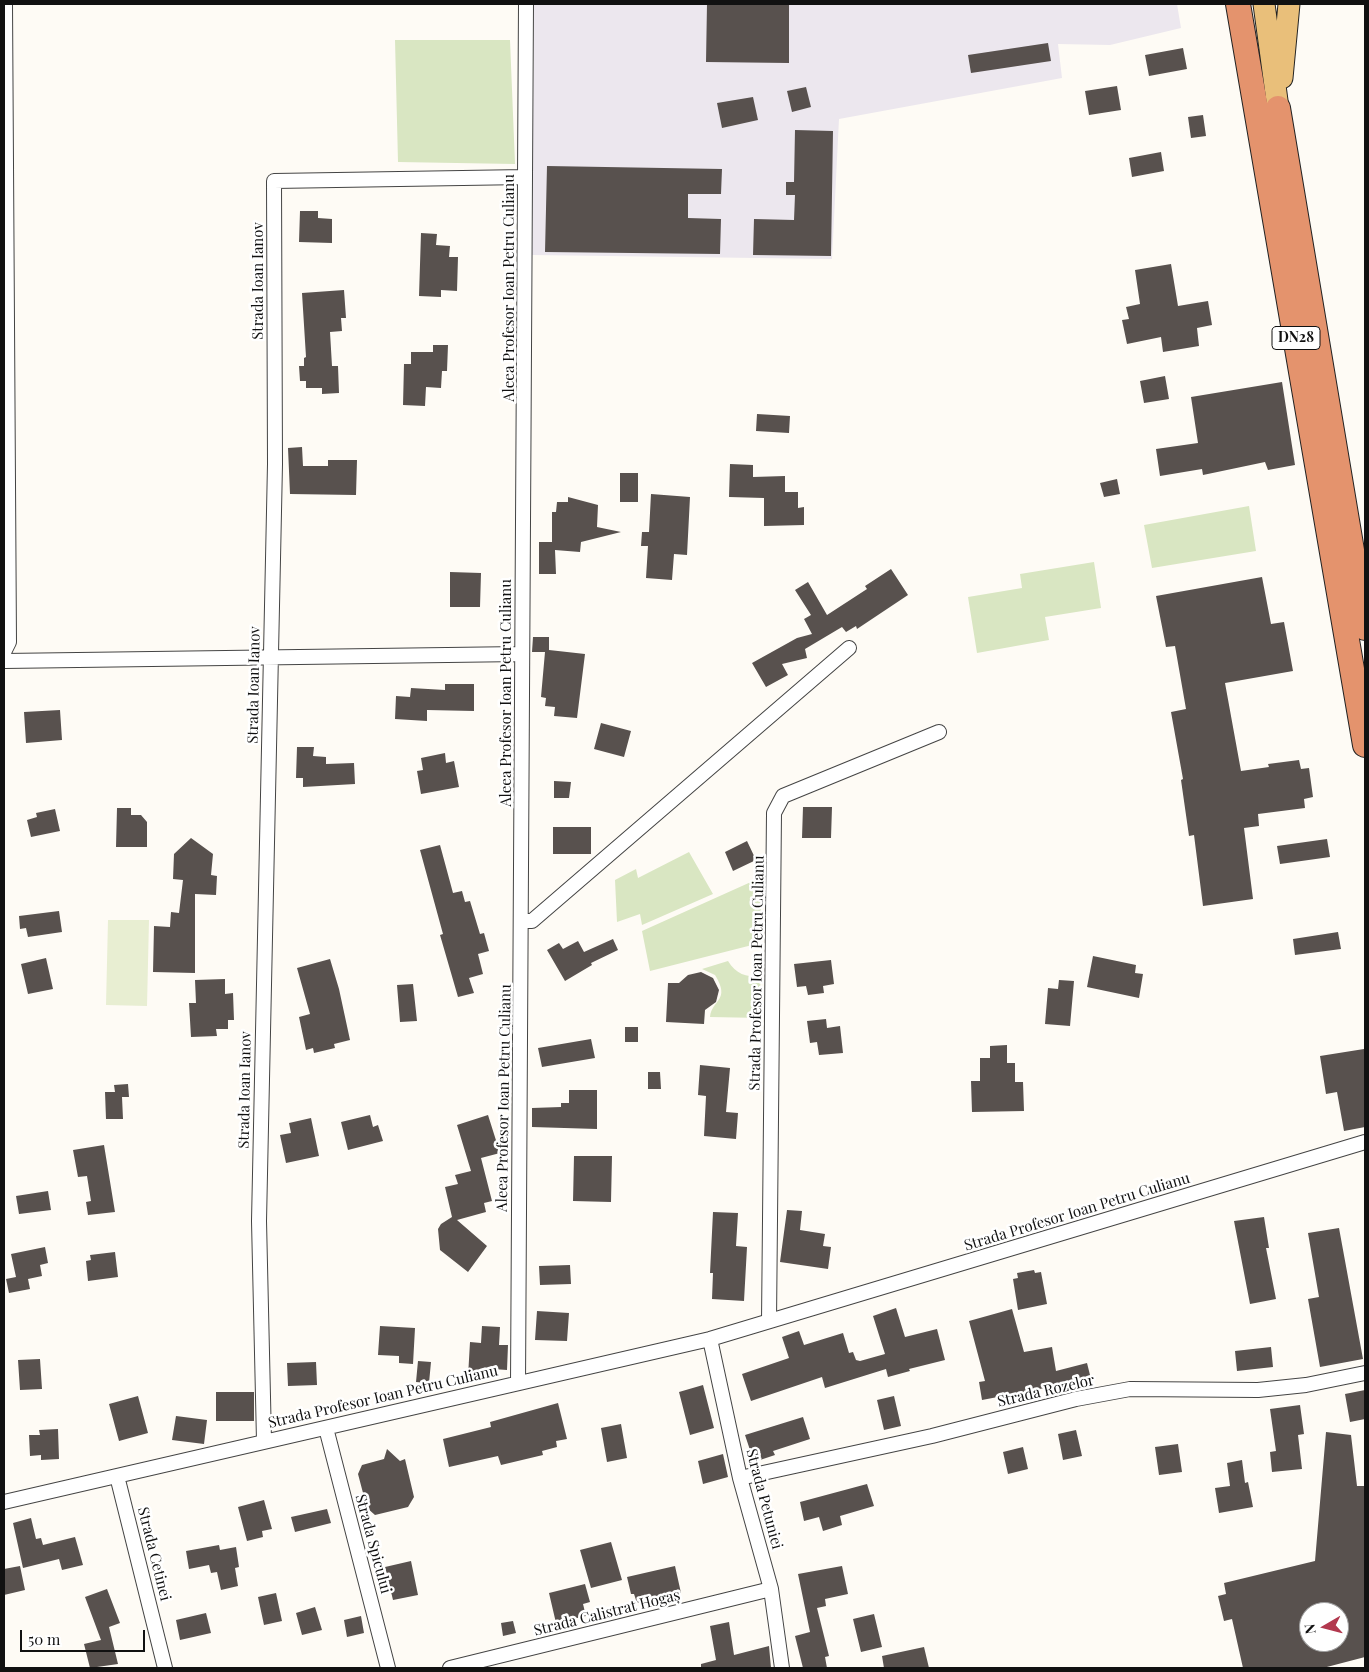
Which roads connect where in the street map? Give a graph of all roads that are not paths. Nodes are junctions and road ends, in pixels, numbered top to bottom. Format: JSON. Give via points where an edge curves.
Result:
{"nodes":[{"id":1,"x":5,"y":4,"type":"edge"},
{"id":2,"x":526,"y":4,"type":"edge"},
{"id":3,"x":1238,"y":4,"type":"edge"},
{"id":4,"x":1264,"y":4,"type":"edge"},
{"id":5,"x":1289,"y":4,"type":"edge"},
{"id":6,"x":1278,"y":108,"type":"junction"},
{"id":7,"x":525,"y":177,"type":"junction"},
{"id":8,"x":1365,"y":628,"type":"edge"},
{"id":9,"x":849,"y":648,"type":"dead end"},
{"id":10,"x":4,"y":652,"type":"edge"},
{"id":11,"x":521,"y":654,"type":"junction"},
{"id":12,"x":271,"y":657,"type":"junction"},
{"id":13,"x":4,"y":662,"type":"edge"},
{"id":14,"x":940,"y":732,"type":"dead end"},
{"id":15,"x":1365,"y":745,"type":"edge"},
{"id":16,"x":522,"y":921,"type":"junction"},
{"id":17,"x":1365,"y":1142,"type":"edge"},
{"id":18,"x":769,"y":1321,"type":"junction"},
{"id":19,"x":710,"y":1339,"type":"junction"},
{"id":20,"x":1365,"y":1373,"type":"edge"},
{"id":21,"x":518,"y":1383,"type":"junction"},
{"id":22,"x":326,"y":1428,"type":"junction"},
{"id":23,"x":264,"y":1441,"type":"junction"},
{"id":24,"x":118,"y":1476,"type":"junction"},
{"id":25,"x":740,"y":1478,"type":"junction"},
{"id":26,"x":4,"y":1502,"type":"edge"},
{"id":27,"x":771,"y":1589,"type":"junction"},
{"id":28,"x":165,"y":1668,"type":"edge"},
{"id":29,"x":388,"y":1668,"type":"edge"},
{"id":30,"x":450,"y":1668,"type":"edge"},
{"id":31,"x":782,"y":1668,"type":"edge"}],
"edges":[{"from":1,"to":10,"type":"street","via":[[9,642]]},
{"from":2,"to":7,"type":"street","name":"Aleea Profesor Ioan Petru Culianu"},
{"from":3,"to":15,"type":"highway","number":"DN28"},
{"from":4,"to":6,"type":"main road"},
{"from":5,"to":6,"type":"main road","number":"DN28"},
{"from":6,"to":8,"type":"highway","number":"DN28"},
{"from":7,"to":11,"type":"street","name":"Aleea Profesor Ioan Petru Culianu"},
{"from":7,"to":12,"type":"street","name":"Strada Ioan Ianov","via":[[274,181],[275,464]]},
{"from":9,"to":16,"type":"street","via":[[532,921]]},
{"from":11,"to":12,"type":"street"},
{"from":11,"to":16,"type":"street","name":"Aleea Profesor Ioan Petru Culianu"},
{"from":12,"to":13,"type":"street"},
{"from":12,"to":23,"type":"street","name":"Strada Ioan Ianov","via":[[259,1221]]},
{"from":14,"to":18,"type":"street","name":"Strada Profesor Ioan Petru Culianu","via":[[783,796],[774,813]]},
{"from":16,"to":21,"type":"street","name":"Aleea Profesor Ioan Petru Culianu"},
{"from":17,"to":18,"type":"street","name":"Strada Profesor Ioan Petru Culianu"},
{"from":18,"to":19,"type":"street","name":"Strada Profesor Ioan Petru Culianu"},
{"from":19,"to":21,"type":"street","name":"Strada Profesor Ioan Petru Culianu"},
{"from":19,"to":25,"type":"street","name":"Strada Petuniei"},
{"from":20,"to":25,"type":"street","name":"Strada Rozelor","via":[[1306,1385],[1258,1390],[1130,1389]]},
{"from":21,"to":22,"type":"street","name":"Strada Profesor Ioan Petru Culianu"},
{"from":22,"to":23,"type":"street","name":"Strada Profesor Ioan Petru Culianu"},
{"from":22,"to":29,"type":"street","name":"Strada Spicului"},
{"from":23,"to":24,"type":"street","name":"Strada Profesor Ioan Petru Culianu"},
{"from":24,"to":26,"type":"street","name":"Strada Profesor Ioan Petru Culianu"},
{"from":24,"to":28,"type":"street","name":"Strada Cetinei"},
{"from":25,"to":27,"type":"street","name":"Strada Petuniei"},
{"from":27,"to":30,"type":"street","name":"Strada Calistrat Hogaș"},
{"from":27,"to":31,"type":"street","name":"Strada Petuniei"}]}
